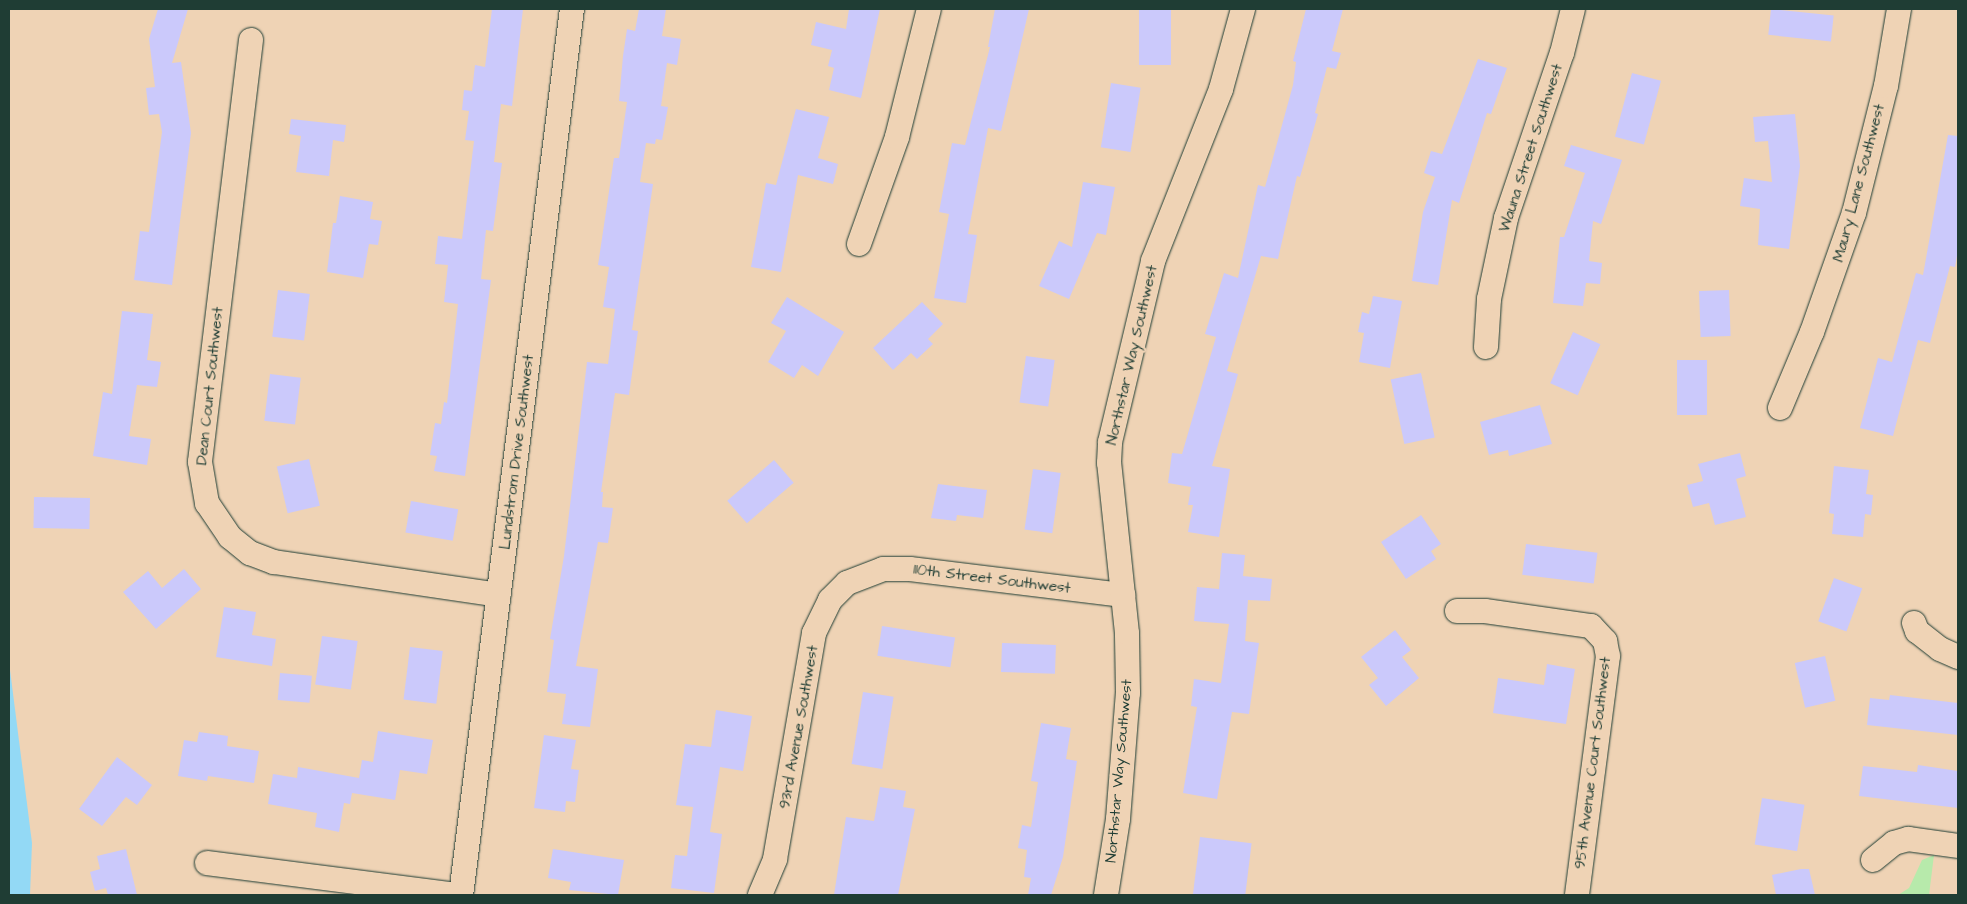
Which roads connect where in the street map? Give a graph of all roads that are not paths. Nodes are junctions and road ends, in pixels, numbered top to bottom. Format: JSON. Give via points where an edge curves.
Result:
{"nodes":[{"id":1,"x":572,"y":9,"type":"edge"},
{"id":2,"x":929,"y":9,"type":"edge"},
{"id":3,"x":1243,"y":9,"type":"edge"},
{"id":4,"x":1573,"y":9,"type":"edge"},
{"id":5,"x":1899,"y":9,"type":"edge"},
{"id":6,"x":251,"y":40,"type":"dead end"},
{"id":7,"x":859,"y":244,"type":"dead end"},
{"id":8,"x":1486,"y":347,"type":"dead end"},
{"id":9,"x":1780,"y":408,"type":"dead end"},
{"id":10,"x":862,"y":574,"type":"joint"},
{"id":11,"x":499,"y":595,"type":"junction"},
{"id":12,"x":1123,"y":595,"type":"junction"},
{"id":13,"x":1456,"y":611,"type":"dead end"},
{"id":14,"x":1914,"y":623,"type":"dead end"},
{"id":15,"x":1958,"y":657,"type":"edge"},
{"id":16,"x":1958,"y":846,"type":"edge"},
{"id":17,"x":1873,"y":860,"type":"dead end"},
{"id":18,"x":206,"y":864,"type":"dead end"},
{"id":19,"x":460,"y":895,"type":"edge"},
{"id":20,"x":760,"y":895,"type":"edge"},
{"id":21,"x":1106,"y":895,"type":"edge"},
{"id":22,"x":1576,"y":895,"type":"edge"}],
"edges":[{"from":1,"to":11,"type":"street","name":"Lundstrom Drive Southwest"},
{"from":2,"to":7,"type":"street","via":[[898,138]]},
{"from":3,"to":12,"type":"street","name":"Northstar Way Southwest","via":[[1221,89],[1153,261],[1115,414],[1109,463]]},
{"from":4,"to":8,"type":"street","name":"Wauna Street Southwest","via":[[1562,53],[1506,218],[1489,300]]},
{"from":5,"to":9,"type":"street","name":"Maury Lane Southwest","via":[[1886,86],[1854,213],[1812,332]]},
{"from":6,"to":11,"type":"street","name":"Dean Court Southwest","via":[[200,462],[207,503],[230,537],[250,552],[274,562]]},
{"from":10,"to":12,"type":"street","name":"110th Street Southwest","via":[[883,569],[952,572]]},
{"from":10,"to":20,"type":"street","name":"93rd Avenue Southwest","via":[[830,600],[814,633],[775,859]]},
{"from":11,"to":19,"type":"street","name":"Lundstrom Drive Southwest"},
{"from":12,"to":21,"type":"street","name":"Northstar Way Southwest","via":[[1128,693],[1118,819]]},
{"from":13,"to":22,"type":"street","name":"95th Avenue Court Southwest","via":[[1485,611],[1591,626],[1605,641],[1608,656]]},
{"from":14,"to":15,"type":"street","via":[[1917,631],[1940,649]]},
{"from":16,"to":17,"type":"street","via":[[1908,839],[1894,843]]},
{"from":18,"to":19,"type":"street"}]}
